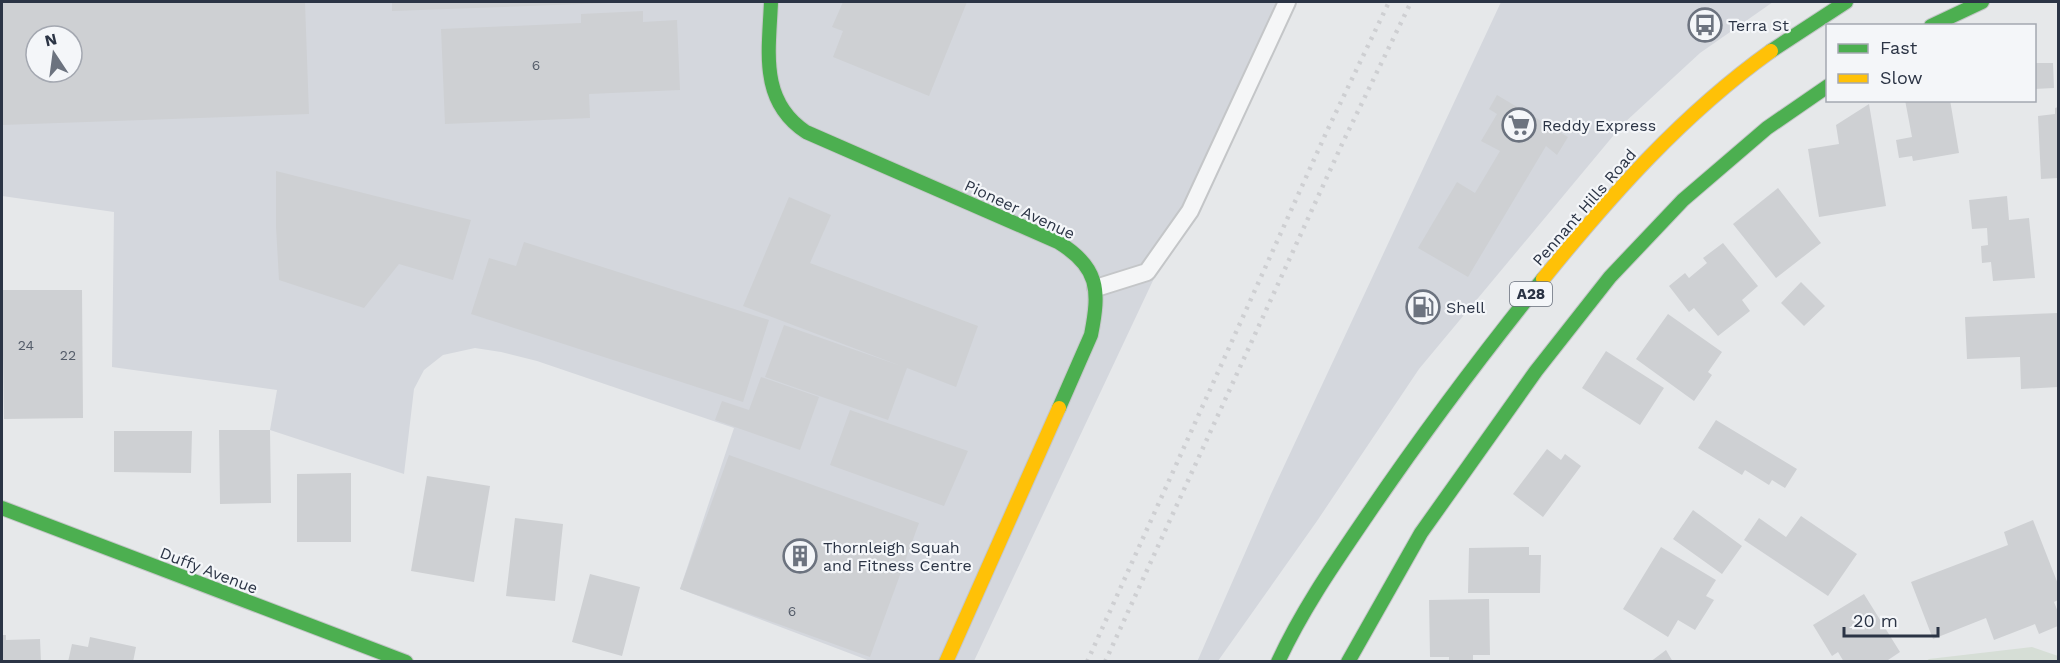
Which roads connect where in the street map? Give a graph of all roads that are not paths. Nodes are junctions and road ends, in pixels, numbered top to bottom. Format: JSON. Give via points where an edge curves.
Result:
{"nodes":[{"id":1,"x":771,"y":2,"type":"edge"},
{"id":2,"x":1287,"y":2,"type":"edge"},
{"id":3,"x":1846,"y":2,"type":"edge"},
{"id":4,"x":1982,"y":2,"type":"edge"},
{"id":5,"x":1934,"y":24,"type":"edge"},
{"id":6,"x":1826,"y":87,"type":"edge"},
{"id":7,"x":1096,"y":288,"type":"junction"},
{"id":8,"x":2,"y":508,"type":"edge"},
{"id":9,"x":406,"y":662,"type":"edge"},
{"id":10,"x":946,"y":662,"type":"edge"},
{"id":11,"x":1278,"y":662,"type":"edge"},
{"id":12,"x":1348,"y":662,"type":"edge"}],
"edges":[{"from":1,"to":7,"type":"main road","name":"Pioneer Avenue","via":[[772,87],[788,118],[806,132],[1058,242],[1078,255]]},
{"from":2,"to":7,"type":"lane","via":[[1190,211],[1147,272]]},
{"from":3,"to":11,"type":"main road","name":"Pennant Hills Road","number":"A28","via":[[1778,46],[1704,104],[1600,210],[1404,462],[1324,579]]},
{"from":4,"to":5,"type":"main road"},
{"from":6,"to":12,"type":"main road","via":[[1767,128],[1683,200],[1610,277],[1536,371],[1421,533]]},
{"from":7,"to":10,"type":"main road","name":"Pioneer Avenue","via":[[1097,308],[1091,335]]},
{"from":8,"to":9,"type":"main road","name":"Duffy Avenue"}]}
